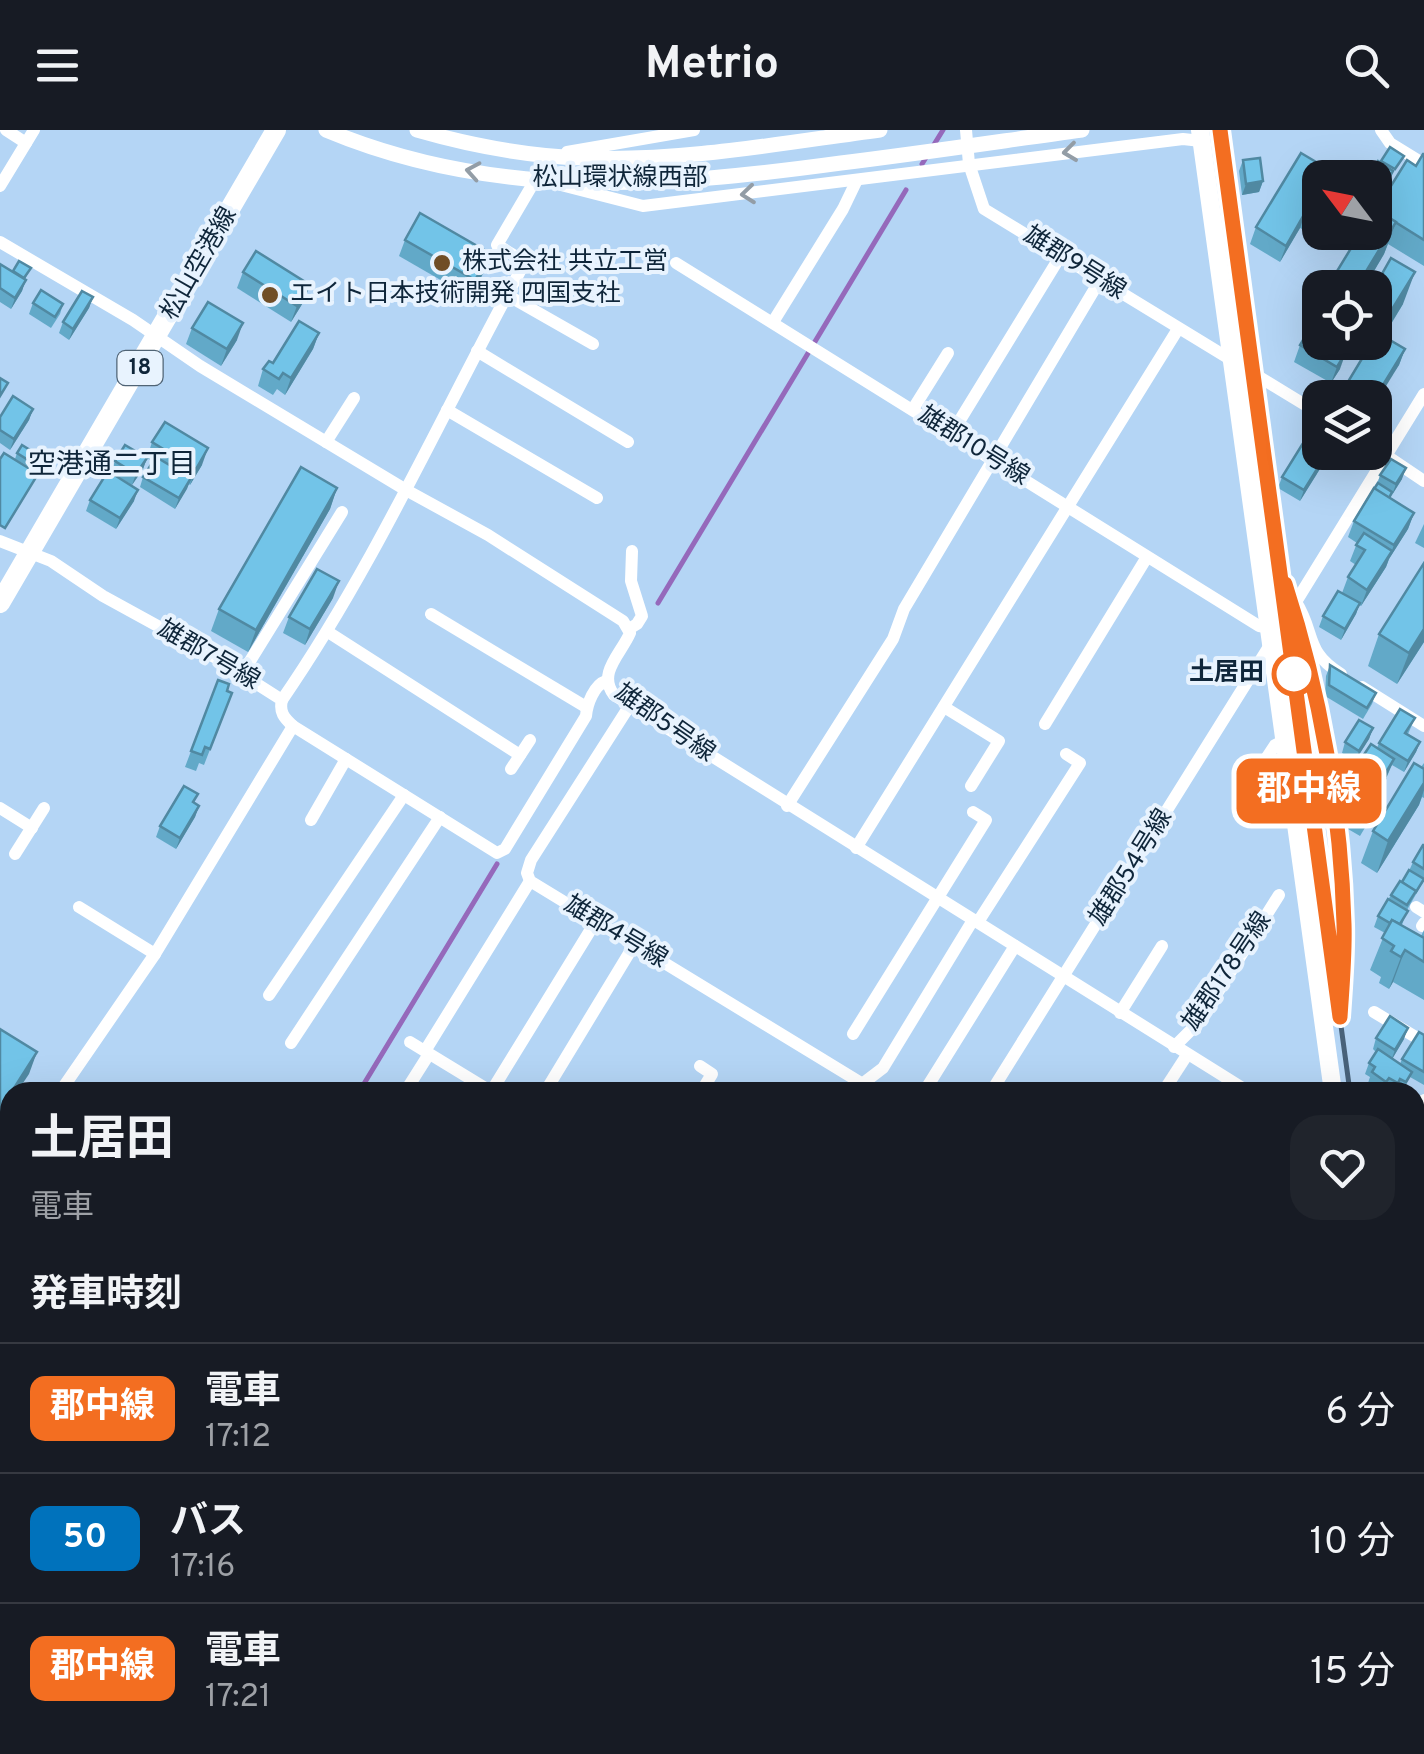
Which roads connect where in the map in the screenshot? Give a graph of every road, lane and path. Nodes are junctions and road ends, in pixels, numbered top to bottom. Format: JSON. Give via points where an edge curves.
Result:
{"nodes":[{"id":1,"x":6,"y":130,"type":"edge"},
{"id":2,"x":276,"y":130,"type":"edge"},
{"id":3,"x":326,"y":130,"type":"edge"},
{"id":4,"x":416,"y":130,"type":"edge"},
{"id":5,"x":694,"y":130,"type":"edge"},
{"id":6,"x":880,"y":130,"type":"edge"},
{"id":7,"x":966,"y":130,"type":"edge"},
{"id":8,"x":1082,"y":130,"type":"edge"},
{"id":9,"x":1381,"y":130,"type":"edge"},
{"id":10,"x":30,"y":136,"type":"edge"},
{"id":11,"x":1201,"y":136,"type":"edge"},
{"id":12,"x":545,"y":155,"type":"junction"},
{"id":13,"x":969,"y":164,"type":"junction"},
{"id":14,"x":1424,"y":164,"type":"edge"},
{"id":15,"x":534,"y":182,"type":"junction"},
{"id":16,"x":551,"y":182,"type":"junction"},
{"id":17,"x":856,"y":182,"type":"junction"},
{"id":18,"x":0,"y":186,"type":"edge"},
{"id":19,"x":0,"y":242,"type":"edge"},
{"id":20,"x":1061,"y":255,"type":"junction"},
{"id":21,"x":676,"y":263,"type":"dead end"},
{"id":22,"x":1100,"y":280,"type":"junction"},
{"id":23,"x":507,"y":295,"type":"junction"},
{"id":24,"x":773,"y":322,"type":"junction"},
{"id":25,"x":1178,"y":330,"type":"junction"},
{"id":26,"x":157,"y":338,"type":"junction"},
{"id":27,"x":594,"y":344,"type":"dead end"},
{"id":28,"x":477,"y":351,"type":"junction"},
{"id":29,"x":948,"y":353,"type":"dead end"},
{"id":30,"x":1233,"y":362,"type":"junction"},
{"id":31,"x":1424,"y":394,"type":"edge"},
{"id":32,"x":354,"y":398,"type":"dead end"},
{"id":33,"x":1302,"y":403,"type":"edge"},
{"id":34,"x":913,"y":409,"type":"junction"},
{"id":35,"x":447,"y":410,"type":"junction"},
{"id":36,"x":952,"y":433,"type":"junction"},
{"id":37,"x":1392,"y":436,"type":"edge"},
{"id":38,"x":326,"y":442,"type":"junction"},
{"id":39,"x":628,"y":442,"type":"dead end"},
{"id":40,"x":994,"y":459,"type":"junction"},
{"id":41,"x":1392,"y":460,"type":"edge"},
{"id":42,"x":1370,"y":470,"type":"edge"},
{"id":43,"x":1424,"y":481,"type":"edge"},
{"id":44,"x":406,"y":490,"type":"junction"},
{"id":45,"x":597,"y":498,"type":"dead end"},
{"id":46,"x":1068,"y":507,"type":"junction"},
{"id":47,"x":342,"y":512,"type":"dead end"},
{"id":48,"x":0,"y":542,"type":"edge"},
{"id":49,"x":632,"y":551,"type":"dead end"},
{"id":50,"x":29,"y":554,"type":"junction"},
{"id":51,"x":1147,"y":556,"type":"junction"},
{"id":52,"x":1296,"y":602,"type":"junction"},
{"id":53,"x":0,"y":603,"type":"edge"},
{"id":54,"x":431,"y":614,"type":"dead end"},
{"id":55,"x":630,"y":628,"type":"junction"},
{"id":56,"x":1276,"y":629,"type":"junction"},
{"id":57,"x":328,"y":632,"type":"junction"},
{"id":58,"x":1078,"y":637,"type":"dead end"},
{"id":59,"x":1092,"y":646,"type":"junction"},
{"id":60,"x":242,"y":674,"type":"junction"},
{"id":61,"x":606,"y":681,"type":"junction"},
{"id":62,"x":1051,"y":682,"type":"dead end"},
{"id":63,"x":1065,"y":690,"type":"junction"},
{"id":64,"x":282,"y":700,"type":"junction"},
{"id":65,"x":630,"y":705,"type":"junction"},
{"id":66,"x":944,"y":706,"type":"junction"},
{"id":67,"x":586,"y":707,"type":"junction"},
{"id":68,"x":1045,"y":724,"type":"dead end"},
{"id":69,"x":293,"y":726,"type":"junction"},
{"id":70,"x":1424,"y":726,"type":"edge"},
{"id":71,"x":530,"y":740,"type":"dead end"},
{"id":72,"x":1285,"y":740,"type":"junction"},
{"id":73,"x":1066,"y":754,"type":"dead end"},
{"id":74,"x":520,"y":755,"type":"junction"},
{"id":75,"x":346,"y":759,"type":"junction"},
{"id":76,"x":966,"y":762,"type":"dead end"},
{"id":77,"x":511,"y":769,"type":"dead end"},
{"id":78,"x":980,"y":771,"type":"junction"},
{"id":79,"x":970,"y":786,"type":"dead end"},
{"id":80,"x":1248,"y":786,"type":"dead end"},
{"id":81,"x":404,"y":795,"type":"junction"},
{"id":82,"x":787,"y":806,"type":"junction"},
{"id":83,"x":0,"y":808,"type":"edge"},
{"id":84,"x":44,"y":808,"type":"dead end"},
{"id":85,"x":973,"y":812,"type":"dead end"},
{"id":86,"x":440,"y":817,"type":"junction"},
{"id":87,"x":311,"y":820,"type":"dead end"},
{"id":88,"x":32,"y":828,"type":"junction"},
{"id":89,"x":856,"y":848,"type":"junction"},
{"id":90,"x":1025,"y":848,"type":"junction"},
{"id":91,"x":16,"y":854,"type":"dead end"},
{"id":92,"x":1040,"y":858,"type":"dead end"},
{"id":93,"x":530,"y":881,"type":"junction"},
{"id":94,"x":937,"y":896,"type":"junction"},
{"id":95,"x":1270,"y":900,"type":"dead end"},
{"id":96,"x":80,"y":907,"type":"dead end"},
{"id":97,"x":596,"y":921,"type":"junction"},
{"id":98,"x":976,"y":921,"type":"junction"},
{"id":99,"x":634,"y":944,"type":"junction"},
{"id":100,"x":1015,"y":946,"type":"junction"},
{"id":101,"x":1162,"y":946,"type":"dead end"},
{"id":102,"x":155,"y":954,"type":"junction"},
{"id":103,"x":1220,"y":959,"type":"dead end"},
{"id":104,"x":1233,"y":968,"type":"junction"},
{"id":105,"x":1064,"y":976,"type":"junction"},
{"id":106,"x":269,"y":987,"type":"dead end"},
{"id":107,"x":1374,"y":1012,"type":"dead end"},
{"id":108,"x":1120,"y":1013,"type":"junction"},
{"id":109,"x":853,"y":1034,"type":"dead end"},
{"id":110,"x":410,"y":1042,"type":"dead end"},
{"id":111,"x":1424,"y":1042,"type":"edge"},
{"id":112,"x":291,"y":1043,"type":"dead end"},
{"id":113,"x":1181,"y":1051,"type":"junction"},
{"id":114,"x":427,"y":1052,"type":"junction"},
{"id":115,"x":700,"y":1066,"type":"dead end"},
{"id":116,"x":67,"y":1082,"type":"edge"},
{"id":117,"x":410,"y":1082,"type":"edge"},
{"id":118,"x":475,"y":1082,"type":"edge"},
{"id":119,"x":497,"y":1082,"type":"edge"},
{"id":120,"x":550,"y":1082,"type":"edge"},
{"id":121,"x":707,"y":1082,"type":"edge"},
{"id":122,"x":859,"y":1082,"type":"edge"},
{"id":123,"x":864,"y":1082,"type":"edge"},
{"id":124,"x":930,"y":1082,"type":"edge"},
{"id":125,"x":997,"y":1082,"type":"edge"},
{"id":126,"x":1167,"y":1082,"type":"edge"},
{"id":127,"x":1232,"y":1082,"type":"edge"},
{"id":128,"x":1332,"y":1082,"type":"edge"}],
"edges":[{"from":1,"to":10,"type":"street"},
{"from":2,"to":26,"type":"main road","name":"松山空港線","number":"18"},
{"from":15,"to":3,"type":"street","name":"松山環状線西部","one_way":true,"via":[[436,165]]},
{"from":4,"to":12,"type":"street","name":"松山環状線西部"},
{"from":5,"to":12,"type":"street"},
{"from":6,"to":12,"type":"street","name":"松山環状線西部","via":[[701,153]]},
{"from":7,"to":13,"type":"street","name":"雄郡9号線"},
{"from":8,"to":16,"type":"street","name":"松山環状線西部","via":[[730,178]]},
{"from":9,"to":14,"type":"street"},
{"from":10,"to":18,"type":"street"},
{"from":11,"to":13,"type":"street","one_way":true},
{"from":11,"to":30,"type":"main road"},
{"from":13,"to":17,"type":"street"},
{"from":13,"to":20,"type":"street","name":"雄郡9号線","via":[[984,209]]},
{"from":15,"to":16,"type":"street","name":"松山環状線西部"},
{"from":15,"to":23,"type":"street","via":[[497,245],[524,262]]},
{"from":17,"to":16,"type":"street","one_way":true,"via":[[643,206]]},
{"from":17,"to":24,"type":"street"},
{"from":19,"to":26,"type":"street"},
{"from":20,"to":22,"type":"street","name":"雄郡9号線"},
{"from":20,"to":36,"type":"street"},
{"from":21,"to":24,"type":"street","name":"雄郡10号線"},
{"from":22,"to":25,"type":"street","name":"雄郡9号線"},
{"from":22,"to":40,"type":"street"},
{"from":23,"to":27,"type":"street"},
{"from":23,"to":28,"type":"street"},
{"from":24,"to":34,"type":"street","name":"雄郡10号線"},
{"from":25,"to":30,"type":"street","name":"雄郡9号線"},
{"from":25,"to":46,"type":"street"},
{"from":26,"to":38,"type":"street"},
{"from":26,"to":50,"type":"main road","name":"松山空港線","number":"18"},
{"from":28,"to":35,"type":"street"},
{"from":28,"to":39,"type":"street","via":[[609,438]]},
{"from":29,"to":34,"type":"street"},
{"from":30,"to":33,"type":"street","name":"雄郡9号線"},
{"from":30,"to":56,"type":"main road"},
{"from":31,"to":37,"type":"street","name":"雄郡54号線"},
{"from":32,"to":38,"type":"street"},
{"from":34,"to":36,"type":"street","name":"雄郡10号線"},
{"from":35,"to":44,"type":"street"},
{"from":35,"to":45,"type":"street"},
{"from":36,"to":40,"type":"street","name":"雄郡10号線"},
{"from":38,"to":44,"type":"street"},
{"from":40,"to":46,"type":"street","name":"雄郡10号線"},
{"from":40,"to":82,"type":"street","via":[[904,609],[893,639]]},
{"from":41,"to":43,"type":"street"},
{"from":42,"to":52,"type":"street","name":"雄郡54号線"},
{"from":44,"to":55,"type":"street"},
{"from":44,"to":57,"type":"street"},
{"from":46,"to":51,"type":"street","name":"雄郡10号線"},
{"from":46,"to":66,"type":"street"},
{"from":47,"to":60,"type":"street"},
{"from":48,"to":50,"type":"street","name":"雄郡7号線"},
{"from":49,"to":55,"type":"street","via":[[631,582],[642,616]]},
{"from":50,"to":53,"type":"main road","name":"松山空港線","number":"18"},
{"from":50,"to":60,"type":"street","name":"雄郡7号線"},
{"from":51,"to":56,"type":"street","name":"雄郡10号線","via":[[1259,626]]},
{"from":51,"to":59,"type":"street"},
{"from":52,"to":56,"type":"street","name":"雄郡54号線"},
{"from":52,"to":70,"type":"street","via":[[1314,650],[1330,667]]},
{"from":54,"to":67,"type":"street"},
{"from":55,"to":61,"type":"street","name":"雄郡5号線"},
{"from":56,"to":72,"type":"main road"},
{"from":56,"to":105,"type":"street","name":"雄郡54号線"},
{"from":57,"to":64,"type":"street"},
{"from":57,"to":74,"type":"street"},
{"from":58,"to":59,"type":"street"},
{"from":59,"to":63,"type":"street"},
{"from":60,"to":64,"type":"street","name":"雄郡7号線"},
{"from":61,"to":65,"type":"street","name":"雄郡5号線"},
{"from":61,"to":67,"type":"street"},
{"from":62,"to":63,"type":"street"},
{"from":63,"to":68,"type":"street"},
{"from":64,"to":69,"type":"street","name":"雄郡7号線","via":[[284,718]]},
{"from":65,"to":82,"type":"street","name":"雄郡5号線"},
{"from":65,"to":93,"type":"street","via":[[531,860]]},
{"from":66,"to":78,"type":"street","via":[[999,741]]},
{"from":66,"to":89,"type":"street"},
{"from":67,"to":86,"type":"street","via":[[505,849],[498,853]]},
{"from":69,"to":75,"type":"street"},
{"from":69,"to":102,"type":"street"},
{"from":71,"to":74,"type":"street"},
{"from":72,"to":80,"type":"street"},
{"from":72,"to":128,"type":"main road"},
{"from":73,"to":90,"type":"street","via":[[1080,762]]},
{"from":74,"to":77,"type":"street"},
{"from":75,"to":81,"type":"street"},
{"from":75,"to":87,"type":"street"},
{"from":76,"to":78,"type":"street"},
{"from":78,"to":79,"type":"street"},
{"from":81,"to":86,"type":"street"},
{"from":81,"to":106,"type":"street"},
{"from":82,"to":89,"type":"street","name":"雄郡5号線"},
{"from":83,"to":88,"type":"street"},
{"from":84,"to":88,"type":"street"},
{"from":85,"to":94,"type":"street","via":[[986,820]]},
{"from":86,"to":112,"type":"street"},
{"from":88,"to":91,"type":"street"},
{"from":89,"to":94,"type":"street","name":"雄郡5号線"},
{"from":90,"to":92,"type":"street"},
{"from":90,"to":98,"type":"street"},
{"from":93,"to":97,"type":"street","name":"雄郡4号線"},
{"from":93,"to":114,"type":"street"},
{"from":94,"to":98,"type":"street","name":"雄郡5号線"},
{"from":94,"to":109,"type":"street"},
{"from":95,"to":104,"type":"street","name":"雄郡178号線"},
{"from":96,"to":102,"type":"street"},
{"from":97,"to":99,"type":"street","name":"雄郡4号線"},
{"from":97,"to":119,"type":"street"},
{"from":98,"to":100,"type":"street","name":"雄郡5号線"},
{"from":98,"to":123,"type":"street","via":[[882,1068]]},
{"from":99,"to":120,"type":"street"},
{"from":99,"to":122,"type":"street","name":"雄郡4号線"},
{"from":100,"to":105,"type":"street","name":"雄郡5号線"},
{"from":100,"to":124,"type":"street"},
{"from":101,"to":108,"type":"street"},
{"from":102,"to":116,"type":"street"},
{"from":103,"to":104,"type":"street"},
{"from":104,"to":113,"type":"street","name":"雄郡178号線"},
{"from":105,"to":108,"type":"street","name":"雄郡5号線"},
{"from":105,"to":125,"type":"street","name":"雄郡54号線"},
{"from":107,"to":111,"type":"street"},
{"from":108,"to":113,"type":"street","name":"雄郡5号線"},
{"from":110,"to":114,"type":"street"},
{"from":113,"to":126,"type":"street","name":"雄郡178号線"},
{"from":113,"to":127,"type":"street","name":"雄郡5号線"},
{"from":114,"to":117,"type":"street"},
{"from":114,"to":118,"type":"street"},
{"from":115,"to":121,"type":"street","via":[[712,1074]]}]}
